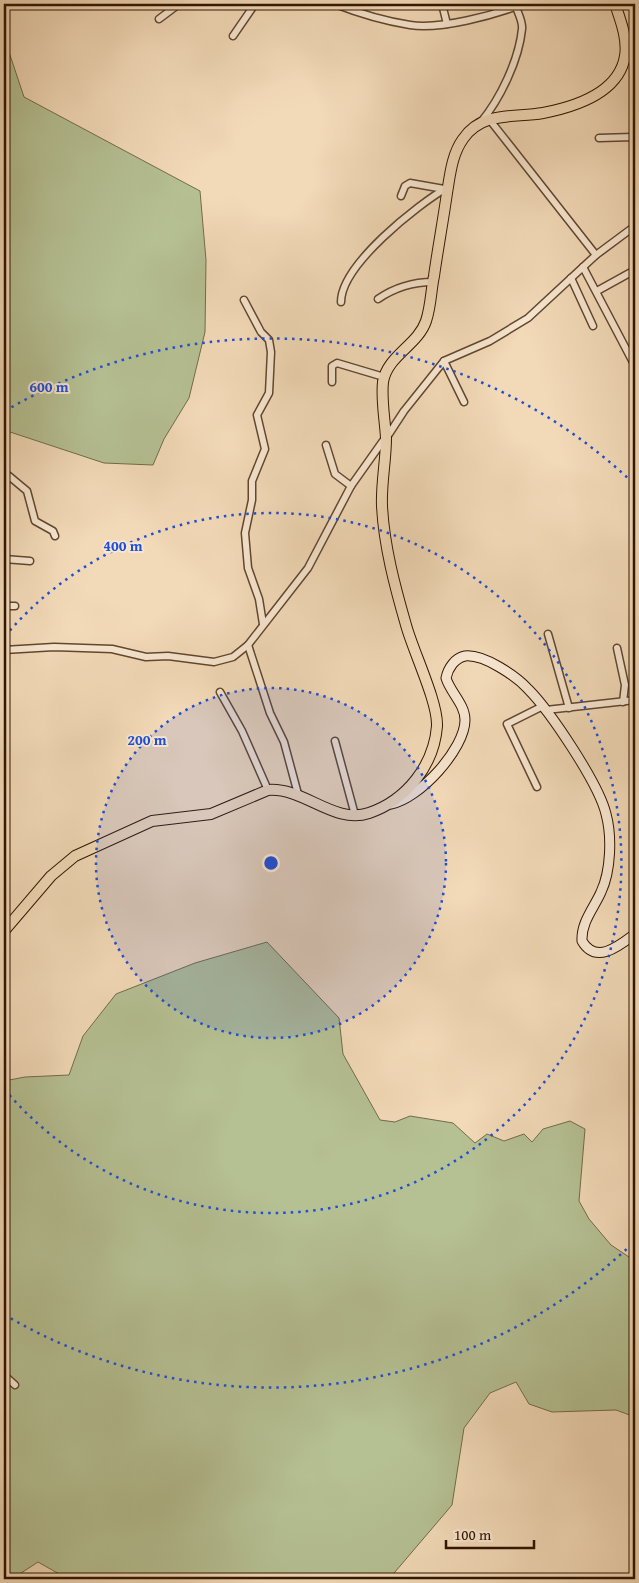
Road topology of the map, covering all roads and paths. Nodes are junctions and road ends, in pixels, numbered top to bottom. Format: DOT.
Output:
graph roads {
  1 [pos="179,4"];
  2 [pos="255,4"];
  3 [pos="335,4"];
  4 [pos="442,4"];
  5 [pos="494,4"];
  6 [pos="523,4"];
  7 [pos="615,4"];
  8 [pos="516,6"];
  9 [pos="498,12"];
  10 [pos="159,19"];
  11 [pos="447,24"];
  12 [pos="233,36"];
  13 [pos="635,47"];
  14 [pos="625,56"];
  15 [pos="485,121"];
  16 [pos="599,138"];
  17 [pos="635,139"];
  18 [pos="446,188"];
  19 [pos="401,196"];
  20 [pos="635,226"];
  21 [pos="596,255"];
  22 [pos="584,267"];
  23 [pos="635,270"];
  24 [pos="571,278"];
  25 [pos="433,282"];
  26 [pos="597,291"];
  27 [pos="378,299"];
  28 [pos="244,300"];
  29 [pos="341,302"];
  30 [pos="593,326"];
  31 [pos="444,361"];
  32 [pos="635,366"];
  33 [pos="384,377"];
  34 [pos="332,382"];
  35 [pos="464,402"];
  36 [pos="386,439"];
  37 [pos="326,445"];
  38 [pos="4,480"];
  39 [pos="351,486"];
  40 [pos="55,536"];
  41 [pos="4,559"];
  42 [pos="30,561"];
  43 [pos="4,606"];
  44 [pos="15,606"];
  45 [pos="263,624"];
  46 [pos="548,634"];
  47 [pos="248,645"];
  48 [pos="617,648"];
  49 [pos="4,650"];
  50 [pos="220,692"];
  51 [pos="635,700"];
  52 [pos="623,702"];
  53 [pos="544,708"];
  54 [pos="569,708"];
  55 [pos="335,741"];
  56 [pos="537,787"];
  57 [pos="268,790"];
  58 [pos="298,794"];
  59 [pos="388,805"];
  60 [pos="355,815"];
  61 [pos="4,931"];
  62 [pos="635,934"];
  63 [pos="4,1375"];
  64 [pos="15,1385"];
  1 -- 10 [label="street"];
  2 -- 12 [label="street"];
  3 -- 11 [label="street"];
  4 -- 11 [label="street"];
  5 -- 9 [label="street"];
  6 -- 8 [label="street"];
  7 -- 14 [label="main road"];
  8 -- 9 [label="street"];
  8 -- 15 [label="street"];
  9 -- 11 [label="street"];
  13 -- 14 [label="street"];
  14 -- 15 [label="main road"];
  15 -- 18 [label="main road"];
  15 -- 21 [label="street"];
  16 -- 17 [label="street"];
  18 -- 19 [label="street"];
  18 -- 25 [label="main road"];
  18 -- 29 [label="street"];
  20 -- 21 [label="street"];
  21 -- 22 [label="street"];
  22 -- 24 [label="street"];
  22 -- 26 [label="street"];
  23 -- 26 [label="street"];
  24 -- 30 [label="street"];
  24 -- 31 [label="street"];
  25 -- 27 [label="street"];
  25 -- 33 [label="main road"];
  26 -- 32 [label="street"];
  28 -- 45 [label="street"];
  31 -- 35 [label="street"];
  31 -- 36 [label="street"];
  33 -- 34 [label="street"];
  33 -- 36 [label="main road"];
  36 -- 39 [label="street"];
  36 -- 59 [label="main road"];
  37 -- 39 [label="street"];
  38 -- 40 [label="street"];
  39 -- 45 [label="street"];
  41 -- 42 [label="street"];
  43 -- 44 [label="street"];
  45 -- 47 [label="street"];
  46 -- 54 [label="street"];
  47 -- 49 [label="street"];
  47 -- 58 [label="street"];
  48 -- 52 [label="street"];
  50 -- 57 [label="street"];
  51 -- 52 [label="street"];
  52 -- 54 [label="street"];
  53 -- 54 [label="street"];
  53 -- 56 [label="street"];
  53 -- 59 [label="main road"];
  53 -- 62 [label="main road"];
  55 -- 60 [label="street"];
  57 -- 58 [label="main road"];
  57 -- 61 [label="main road"];
  58 -- 60 [label="main road"];
  59 -- 60 [label="main road"];
  63 -- 64 [label="street"];
}
